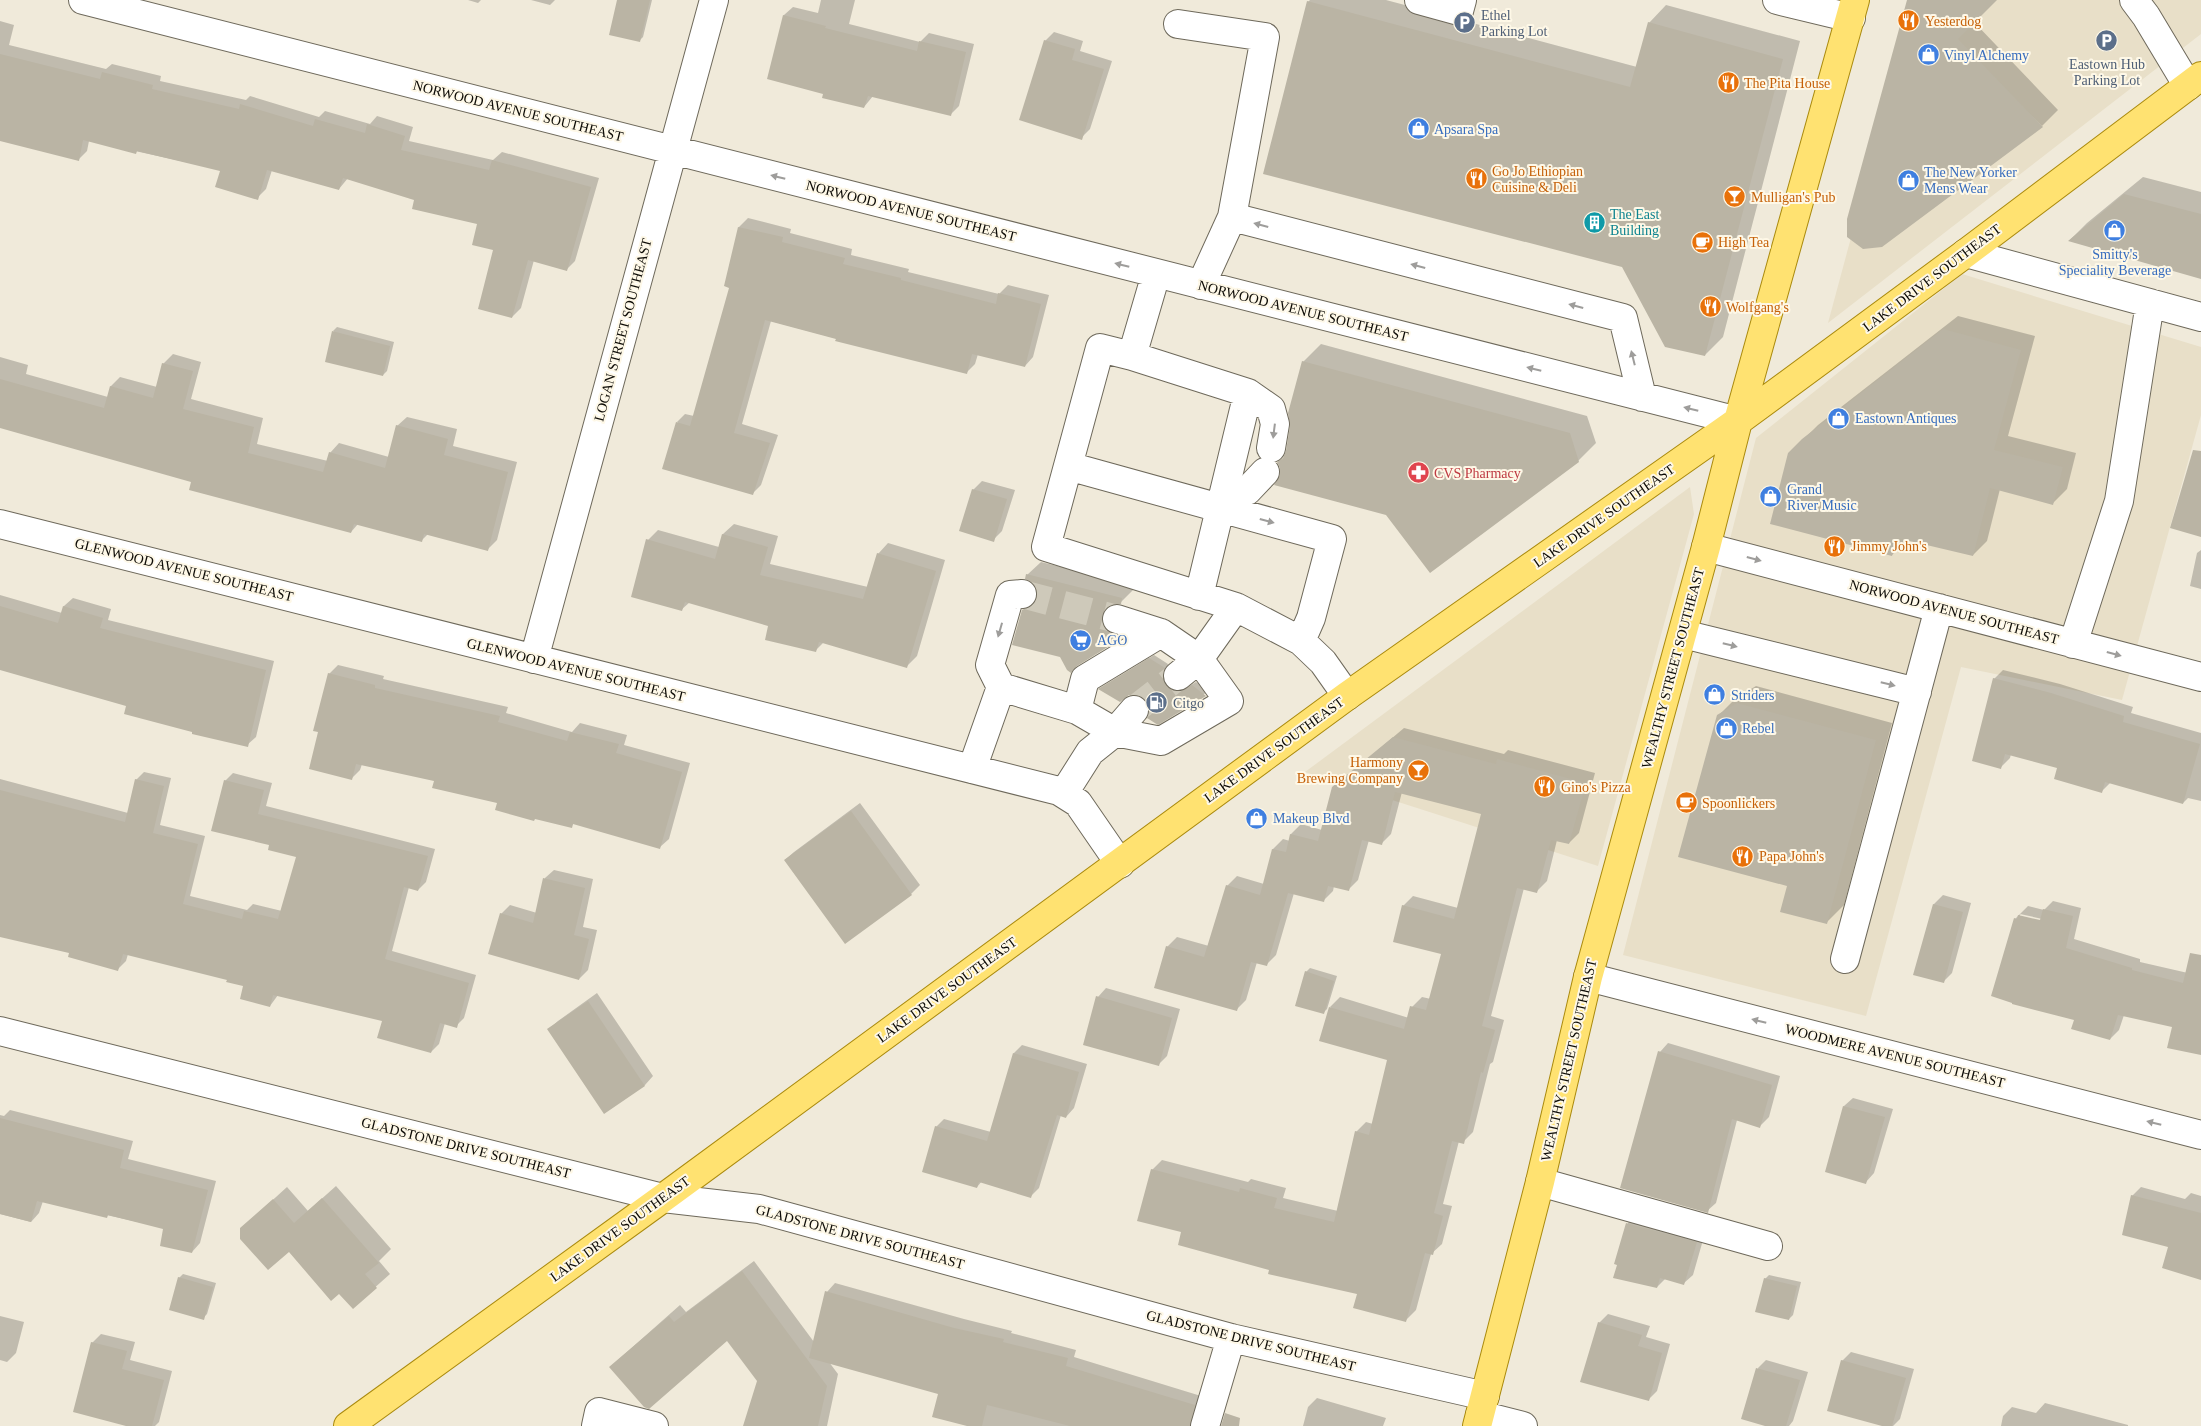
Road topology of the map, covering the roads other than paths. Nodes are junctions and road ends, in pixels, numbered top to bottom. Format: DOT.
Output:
graph roads {
  1 [pos="83,0"];
  2 [pos="714,0"];
  3 [pos="1419,0"];
  4 [pos="1462,0"];
  5 [pos="1777,0"];
  6 [pos="2134,0"];
  7 [pos="1853,9"];
  8 [pos="1178,24"];
  9 [pos="2194,81"];
  10 [pos="672,151"];
  11 [pos="1232,217"];
  12 [pos="1966,253"];
  13 [pos="1156,274"];
  14 [pos="1201,285"];
  15 [pos="2159,306"];
  16 [pos="2201,317"];
  17 [pos="1132,356"];
  18 [pos="1248,393"];
  19 [pos="1642,397"];
  20 [pos="1738,421"];
  21 [pos="1068,466"];
  22 [pos="1222,503"];
  23 [pos="0,524"];
  24 [pos="1706,547"];
  25 [pos="1022,594"];
  26 [pos="1200,596"];
  27 [pos="1236,607"];
  28 [pos="1939,608"];
  29 [pos="1117,619"];
  30 [pos="1161,633"];
  31 [pos="1683,634"];
  32 [pos="1301,641"];
  33 [pos="2073,644"];
  34 [pos="534,659"];
  35 [pos="1199,659"];
  36 [pos="1178,676"];
  37 [pos="2201,678"];
  38 [pos="1001,687"];
  39 [pos="1917,692"];
  40 [pos="1347,696"];
  41 [pos="1078,710"];
  42 [pos="1134,710"];
  43 [pos="1115,732"];
  44 [pos="972,769"];
  45 [pos="1064,793"];
  46 [pos="1120,864"];
  47 [pos="1845,959"];
  48 [pos="1588,977"];
  49 [pos="0,1031"];
  50 [pos="2201,1135"];
  51 [pos="1540,1182"];
  52 [pos="663,1198"];
  53 [pos="1768,1246"];
  54 [pos="1231,1338"];
  55 [pos="1481,1412"];
  56 [pos="348,1426"];
  57 [pos="596,1426"];
  58 [pos="654,1426"];
  59 [pos="1205,1426"];
  60 [pos="1523,1426"];
  1 -- 10 [label="street, NORWOOD AVENUE SOUTHEAST"];
  2 -- 10 [label="street, LOGAN STREET SOUTHEAST"];
  3 -- 4 [label="street"];
  5 -- 7 [label="street"];
  6 -- 9 [label="street"];
  7 -- 20 [label="main road, WEALTHY STREET SOUTHEAST"];
  8 -- 11 [label="street"];
  9 -- 12 [label="main road, LAKE DRIVE SOUTHEAST"];
  13 -- 10 [label="street, NORWOOD AVENUE SOUTHEAST, one-way"];
  10 -- 34 [label="street, LOGAN STREET SOUTHEAST"];
  11 -- 14 [label="street"];
  19 -- 11 [label="street, one-way"];
  12 -- 15 [label="street"];
  12 -- 20 [label="main road, LAKE DRIVE SOUTHEAST"];
  13 -- 14 [label="street, NORWOOD AVENUE SOUTHEAST"];
  13 -- 17 [label="street"];
  19 -- 14 [label="street, NORWOOD AVENUE SOUTHEAST, one-way"];
  15 -- 16 [label="street"];
  15 -- 33 [label="street"];
  17 -- 18 [label="street"];
  17 -- 21 [label="street"];
  18 -- 22 [label="street"];
  18 -- 22 [label="street, one-way"];
  20 -- 19 [label="street, NORWOOD AVENUE SOUTHEAST, one-way"];
  20 -- 24 [label="main road, WEALTHY STREET SOUTHEAST"];
  20 -- 40 [label="main road, LAKE DRIVE SOUTHEAST"];
  21 -- 22 [label="street"];
  21 -- 26 [label="street"];
  22 -- 26 [label="street"];
  22 -- 32 [label="street, one-way"];
  23 -- 34 [label="street, GLENWOOD AVENUE SOUTHEAST"];
  24 -- 28 [label="street, NORWOOD AVENUE SOUTHEAST, one-way"];
  24 -- 31 [label="main road, WEALTHY STREET SOUTHEAST"];
  25 -- 38 [label="street, one-way"];
  26 -- 27 [label="street"];
  27 -- 32 [label="street"];
  27 -- 35 [label="street"];
  28 -- 33 [label="street, NORWOOD AVENUE SOUTHEAST"];
  28 -- 39 [label="street"];
  29 -- 30 [label="street"];
  30 -- 35 [label="street"];
  30 -- 41 [label="street"];
  31 -- 39 [label="street, one-way"];
  31 -- 48 [label="main road, WEALTHY STREET SOUTHEAST"];
  32 -- 40 [label="street"];
  33 -- 37 [label="street, NORWOOD AVENUE SOUTHEAST, one-way"];
  34 -- 44 [label="street, GLENWOOD AVENUE SOUTHEAST"];
  35 -- 36 [label="street"];
  35 -- 43 [label="street"];
  38 -- 41 [label="street"];
  38 -- 44 [label="street"];
  39 -- 47 [label="street"];
  40 -- 46 [label="main road, LAKE DRIVE SOUTHEAST"];
  41 -- 43 [label="street"];
  42 -- 43 [label="street"];
  43 -- 45 [label="street"];
  44 -- 45 [label="street, GLENWOOD AVENUE SOUTHEAST"];
  45 -- 46 [label="street, GLENWOOD AVENUE SOUTHEAST"];
  46 -- 52 [label="main road, LAKE DRIVE SOUTHEAST"];
  50 -- 48 [label="street, WOODMERE AVENUE SOUTHEAST, one-way"];
  48 -- 51 [label="main road, WEALTHY STREET SOUTHEAST"];
  49 -- 52 [label="street, GLADSTONE DRIVE SOUTHEAST"];
  51 -- 53 [label="street"];
  51 -- 55 [label="main road, WEALTHY STREET SOUTHEAST"];
  52 -- 54 [label="street, GLADSTONE DRIVE SOUTHEAST"];
  52 -- 56 [label="main road, LAKE DRIVE SOUTHEAST"];
  54 -- 55 [label="street, GLADSTONE DRIVE SOUTHEAST"];
  54 -- 59 [label="street"];
  55 -- 60 [label="street, GLADSTONE DRIVE SOUTHEAST"];
  57 -- 58 [label="street"];
}
